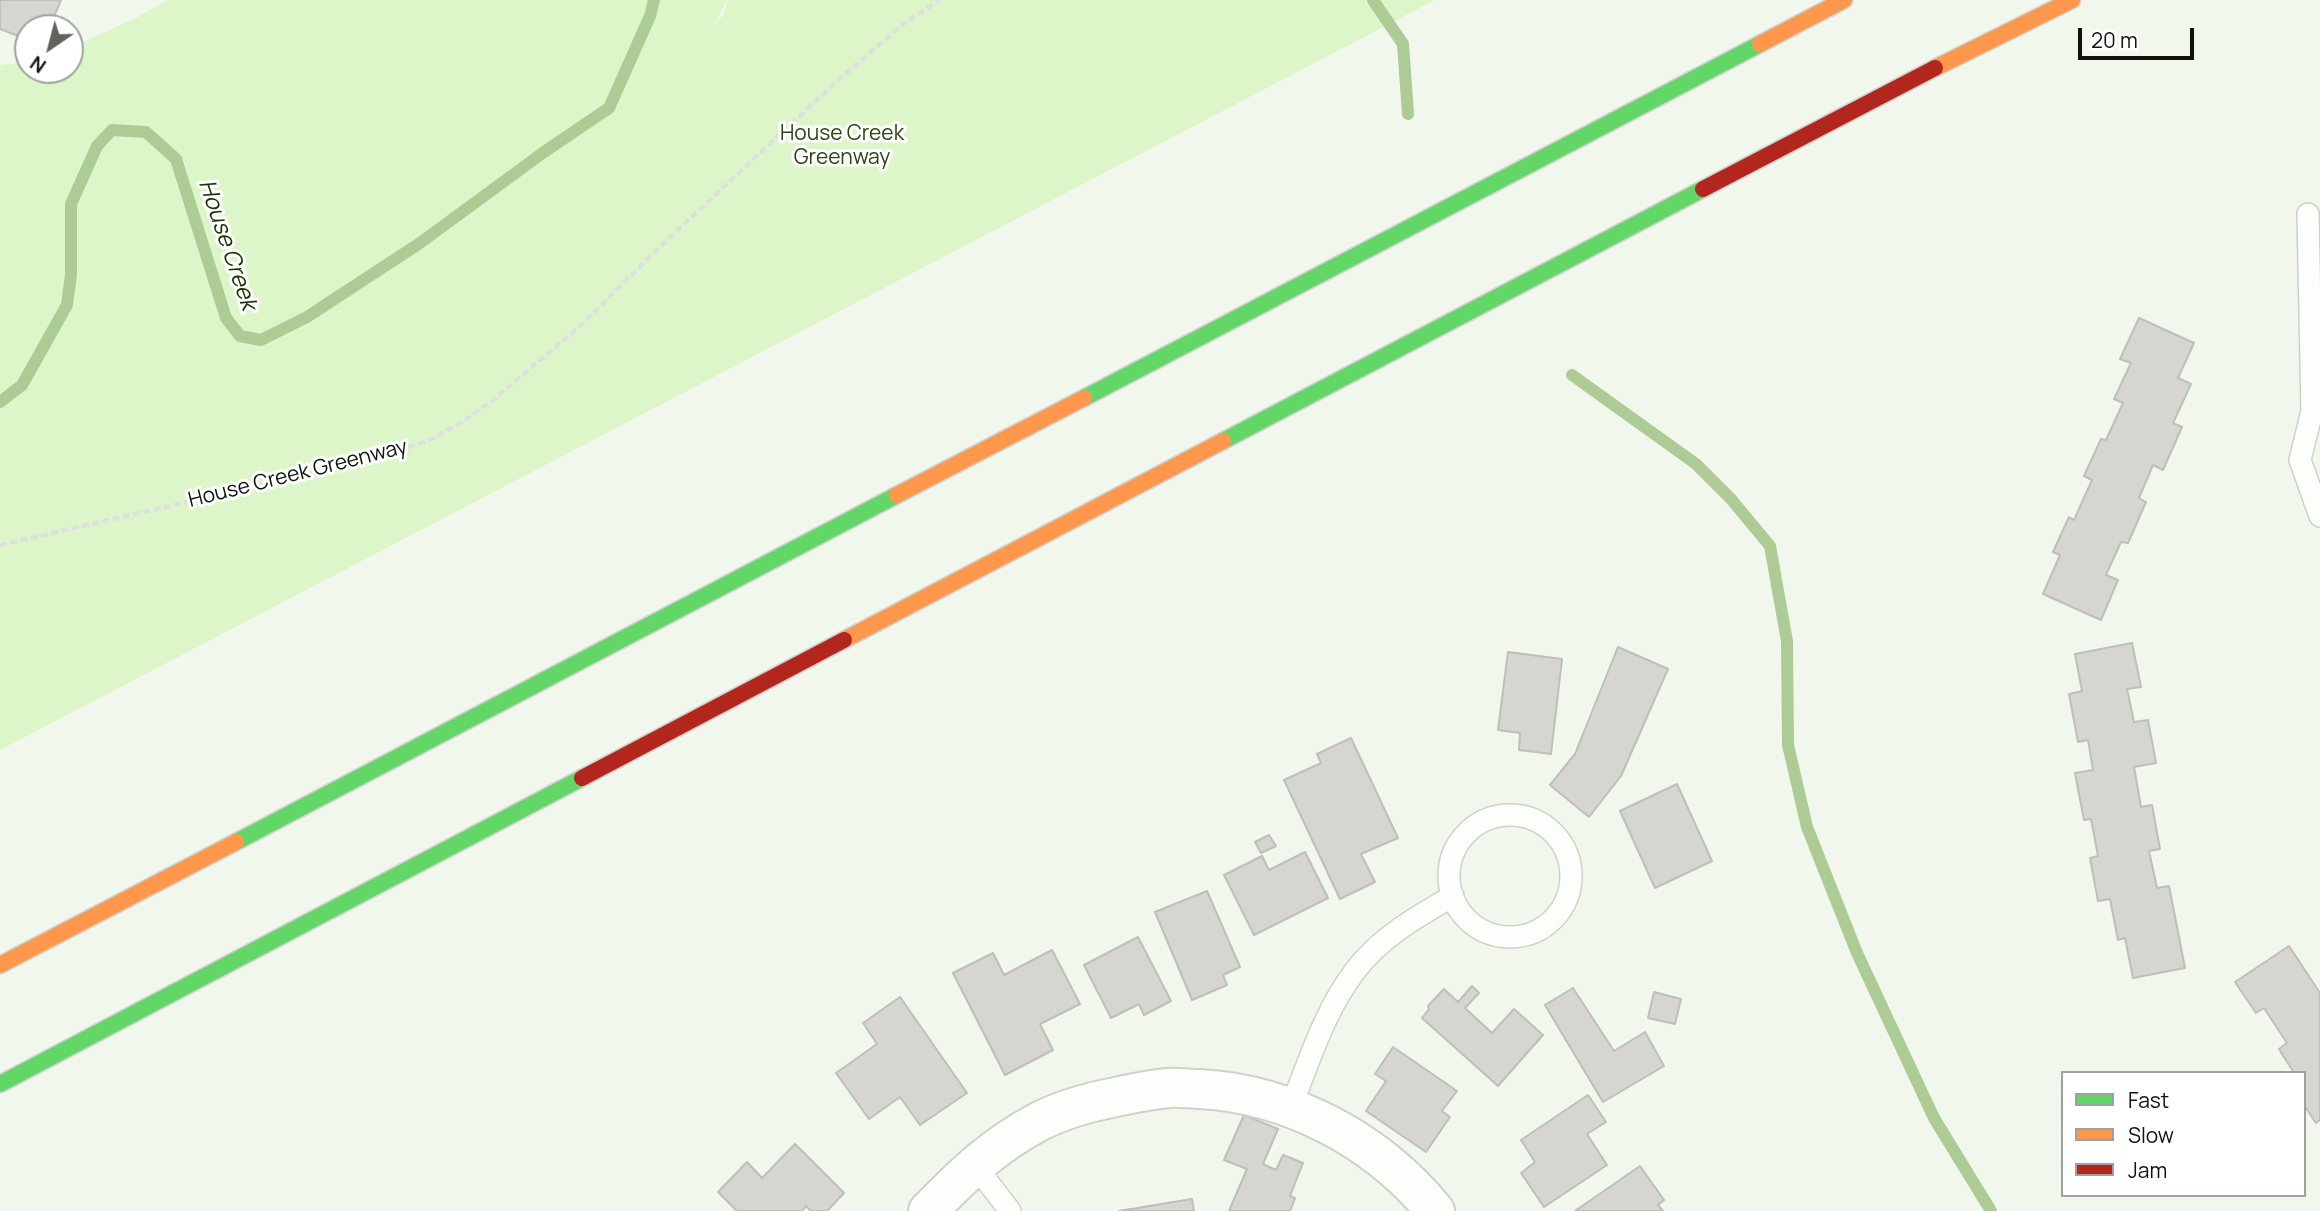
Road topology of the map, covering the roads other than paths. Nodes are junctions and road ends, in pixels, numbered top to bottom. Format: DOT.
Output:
graph roads {
  1 [pos="1844,0"];
  2 [pos="2072,0"];
  3 [pos="2308,214"];
  4 [pos="2320,516"];
  5 [pos="1453,896"];
  6 [pos="0,965"];
  7 [pos="0,1084"];
  8 [pos="1291,1107"];
  9 [pos="974,1164"];
  10 [pos="928,1211"];
  11 [pos="1010,1211"];
  12 [pos="1436,1211"];
  1 -- 6 [label="highway"];
  2 -- 7 [label="highway"];
  3 -- 4 [label="lane"];
  5 -- 5 [label="lane"];
  5 -- 8 [label="lane"];
  8 -- 9 [label="street"];
  8 -- 12 [label="street"];
  9 -- 10 [label="street"];
  9 -- 11 [label="lane"];
}
